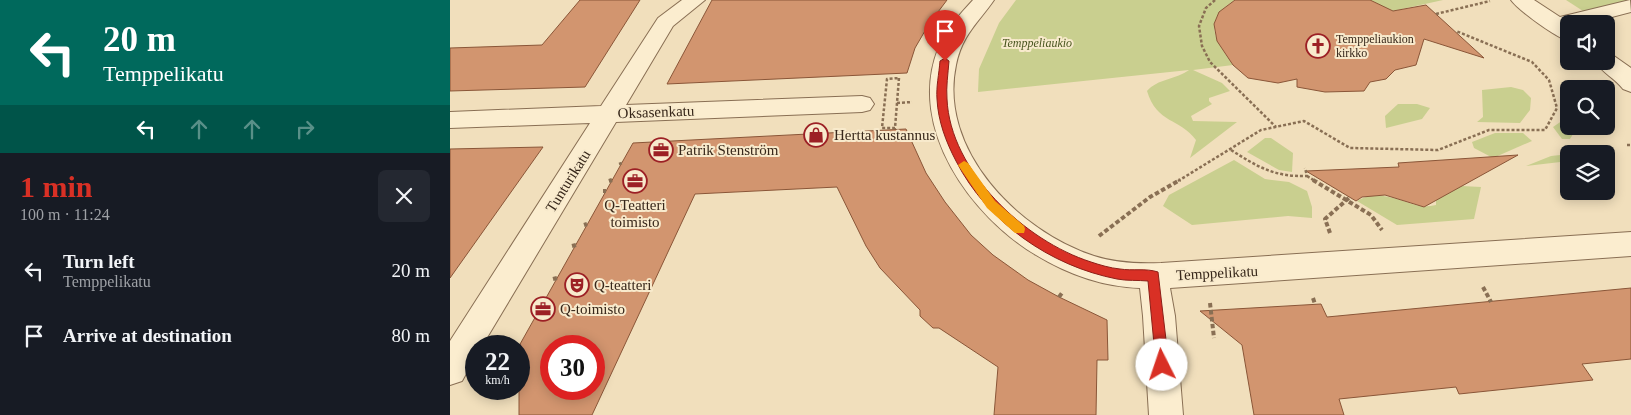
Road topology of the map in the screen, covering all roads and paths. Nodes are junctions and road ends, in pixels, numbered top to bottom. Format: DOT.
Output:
graph roads {
  1 [pos="695,0"];
  2 [pos="984,0"];
  3 [pos="1215,0"];
  4 [pos="1521,0"];
  5 [pos="1490,1"];
  6 [pos="1631,6"];
  7 [pos="1436,14"];
  8 [pos="1604,15"];
  9 [pos="1560,28"];
  10 [pos="1456,31"];
  11 [pos="1615,68"];
  12 [pos="886,83"];
  13 [pos="1631,84"];
  14 [pos="862,104"];
  15 [pos="610,113"];
  16 [pos="450,120"];
  17 [pos="882,124"];
  18 [pos="1276,127"];
  19 [pos="1231,150"];
  20 [pos="1305,168"];
  21 [pos="1307,176"];
  22 [pos="1348,199"];
  23 [pos="1384,232"];
  24 [pos="1331,236"];
  25 [pos="1098,237"];
  26 [pos="1631,244"];
  27 [pos="1154,276"];
  28 [pos="558,278"];
  29 [pos="553,279"];
  30 [pos="1483,286"];
  31 [pos="1062,293"];
  32 [pos="1059,297"];
  33 [pos="1313,298"];
  34 [pos="1491,302"];
  35 [pos="1315,304"];
  36 [pos="1210,306"];
  37 [pos="1214,338"];
  38 [pos="450,370"];
  39 [pos="1166,415"];
  1 -- 15 [label="street, Tunturikatu"];
  2 -- 27 [label="street, Temppelikatu"];
  3 -- 18 [label="path"];
  4 -- 9 [label="street"];
  5 -- 7 [label="path"];
  6 -- 8 [label="street"];
  10 -- 18 [label="path"];
  11 -- 13 [label="street"];
  12 -- 17 [label="path"];
  14 -- 15 [label="street, Oksasenkatu"];
  15 -- 16 [label="street, Oksasenkatu"];
  15 -- 38 [label="street, Tunturikatu"];
  18 -- 19 [label="path"];
  19 -- 21 [label="path"];
  19 -- 25 [label="path"];
  20 -- 21 [label="path"];
  21 -- 22 [label="path"];
  22 -- 23 [label="path"];
  22 -- 24 [label="path"];
  26 -- 27 [label="street, Temppelikatu"];
  27 -- 39 [label="street"];
  28 -- 29 [label="path"];
  30 -- 34 [label="path"];
  31 -- 32 [label="path"];
  33 -- 35 [label="path"];
  36 -- 37 [label="path"];
}
